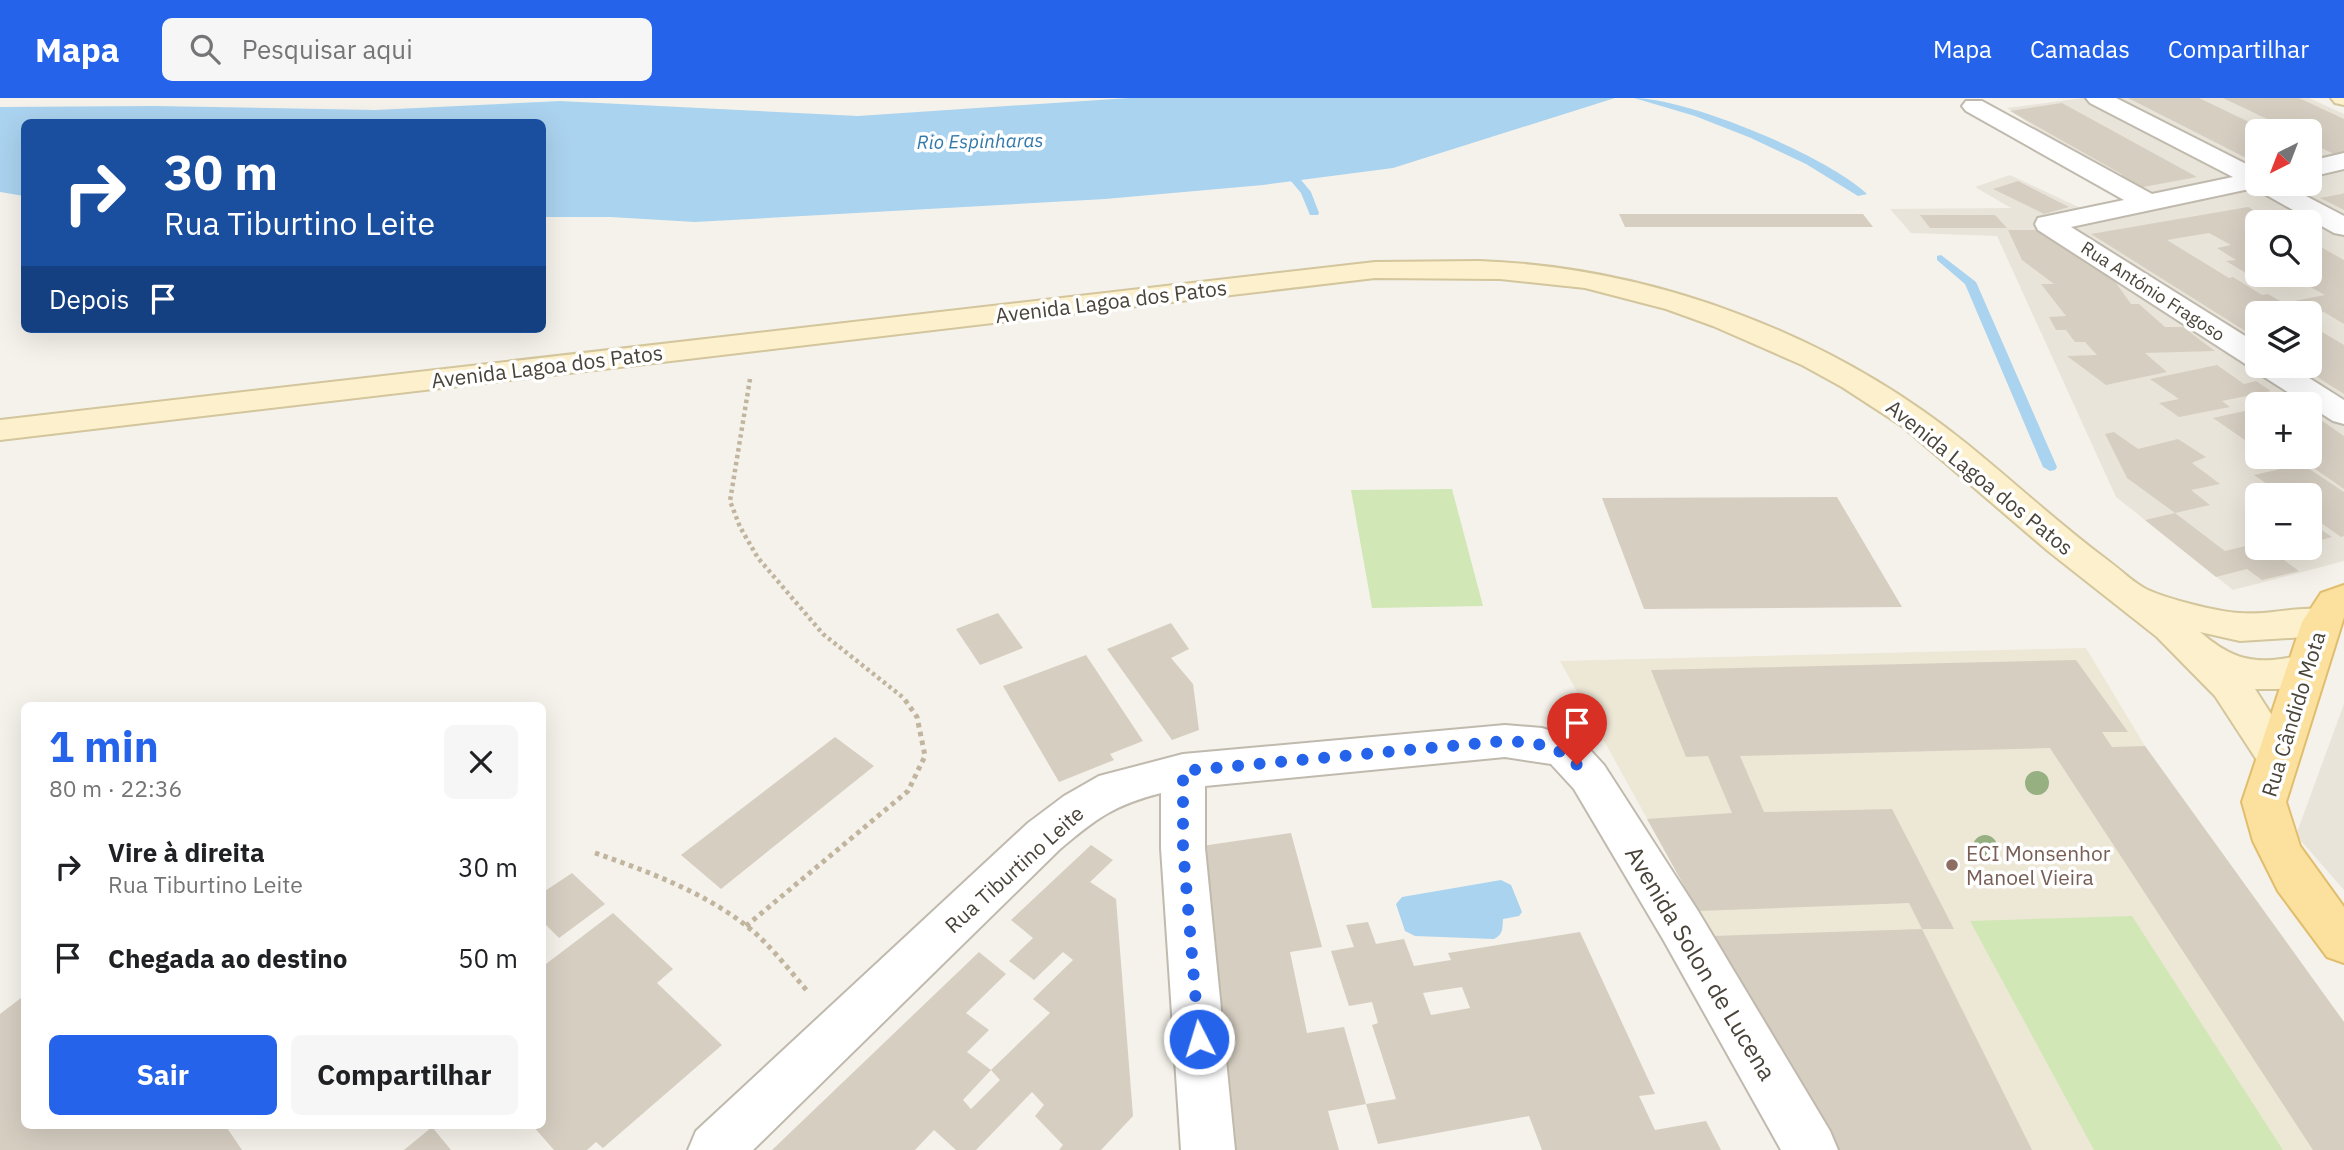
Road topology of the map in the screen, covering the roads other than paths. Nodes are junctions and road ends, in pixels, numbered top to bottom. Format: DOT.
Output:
graph roads {
  1 [pos="2098,98"];
  2 [pos="1973,106"];
  3 [pos="2344,161"];
  4 [pos="2322,166"];
  5 [pos="2245,174"];
  6 [pos="2245,183"];
  7 [pos="2286,196"];
  8 [pos="2148,203"];
  9 [pos="2344,227"];
  10 [pos="2245,350"];
  11 [pos="2288,378"];
  12 [pos="2344,414"];
  13 [pos="0,430"];
  14 [pos="2132,597"];
  15 [pos="2333,610"];
  16 [pos="2205,659"];
  17 [pos="2305,668"];
  18 [pos="2277,756"];
  19 [pos="1183,771"];
  20 [pos="1589,777"];
  21 [pos="2344,942"];
  22 [pos="715,1150"];
  23 [pos="1208,1150"];
  24 [pos="1811,1150"];
  1 -- 5 [label="street"];
  2 -- 8 [label="street"];
  3 -- 4 [label="street"];
  6 -- 8 [label="street"];
  7 -- 9 [label="street"];
  8 -- 10 [label="street, Rua António Fragoso"];
  11 -- 12 [label="street"];
  13 -- 14 [label="street, Avenida Lagoa dos Patos"];
  14 -- 15 [label="street, Avenida Lagoa dos Patos"];
  14 -- 16 [label="street, Avenida Lagoa dos Patos"];
  15 -- 17 [label="main road, Rua Cândido Mota"];
  16 -- 17 [label="street"];
  16 -- 18 [label="street, Avenida Lagoa dos Patos"];
  17 -- 18 [label="main road, Rua Cândido Mota"];
  18 -- 21 [label="main road, Rua Cândido Mota"];
  19 -- 20 [label="street, Rua Tiburtino Leite"];
  19 -- 22 [label="street, Rua Tiburtino Leite"];
  19 -- 23 [label="street"];
  20 -- 24 [label="street, Avenida Solon de Lucena"];
}
